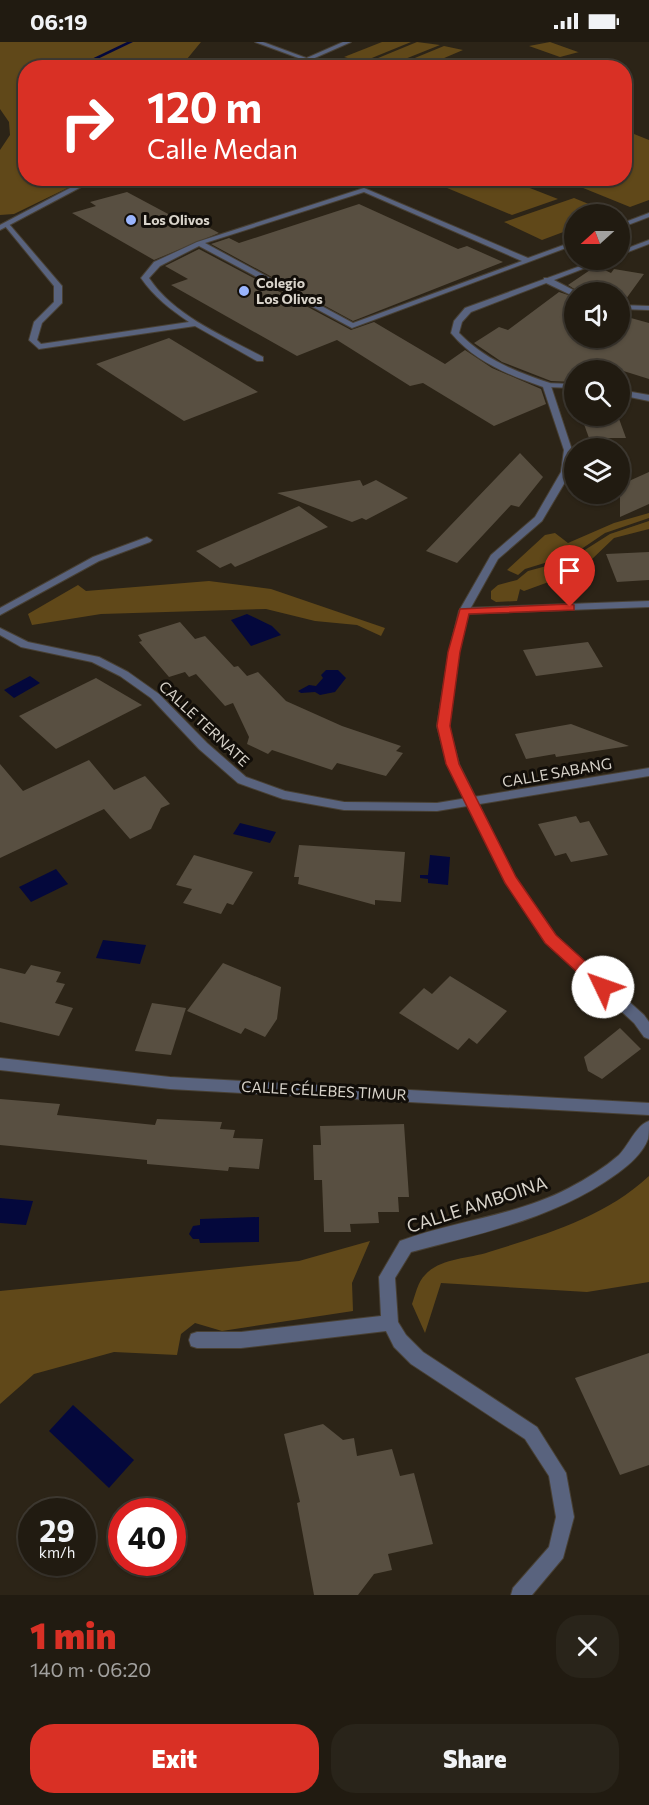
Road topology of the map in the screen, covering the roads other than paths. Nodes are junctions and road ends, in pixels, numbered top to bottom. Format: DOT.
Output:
graph roads {
  1 [pos="258,42"];
  2 [pos="348,42"];
  3 [pos="270,44"];
  4 [pos="306,59"];
  5 [pos="80,186"];
  6 [pos="649,215"];
  7 [pos="630,222"];
  8 [pos="4,227"];
  9 [pos="649,242"];
  10 [pos="199,243"];
  11 [pos="564,247"];
  12 [pos="630,249"];
  13 [pos="528,261"];
  14 [pos="574,270"];
  15 [pos="547,280"];
  16 [pos="564,288"];
  17 [pos="630,307"];
  18 [pos="649,308"];
  19 [pos="197,323"];
  20 [pos="260,359"];
  21 [pos="547,385"];
  22 [pos="564,386"];
  23 [pos="630,395"];
  24 [pos="649,398"];
  25 [pos="147,540"];
  26 [pos="649,604"];
  27 [pos="464,611"];
  28 [pos="0,612"];
  29 [pos="0,631"];
  30 [pos="649,772"];
  31 [pos="470,803"];
  32 [pos="649,1033"];
  33 [pos="0,1064"];
  34 [pos="649,1109"];
  35 [pos="649,1127"];
  36 [pos="390,1323"];
  37 [pos="197,1340"];
  38 [pos="520,1595"];
  1 -- 3 [label="street"];
  2 -- 4 [label="street"];
  3 -- 4 [label="street"];
  5 -- 8 [label="street"];
  6 -- 7 [label="street"];
  8 -- 19 [label="street"];
  9 -- 12 [label="street"];
  10 -- 13 [label="street"];
  10 -- 13 [label="street"];
  10 -- 19 [label="street"];
  11 -- 13 [label="street"];
  14 -- 15 [label="street"];
  15 -- 16 [label="street"];
  15 -- 21 [label="street"];
  17 -- 18 [label="street"];
  19 -- 20 [label="street"];
  21 -- 22 [label="street"];
  21 -- 27 [label="street"];
  23 -- 24 [label="street"];
  25 -- 28 [label="street"];
  26 -- 27 [label="street"];
  27 -- 31 [label="street"];
  29 -- 31 [label="street, CALLE TERNATE"];
  30 -- 31 [label="street, CALLE SABANG"];
  31 -- 32 [label="street"];
  33 -- 34 [label="street, CALLE CÉLEBES TIMUR"];
  35 -- 36 [label="street, CALLE AMBOINA"];
  36 -- 37 [label="street"];
  36 -- 38 [label="street"];
}
